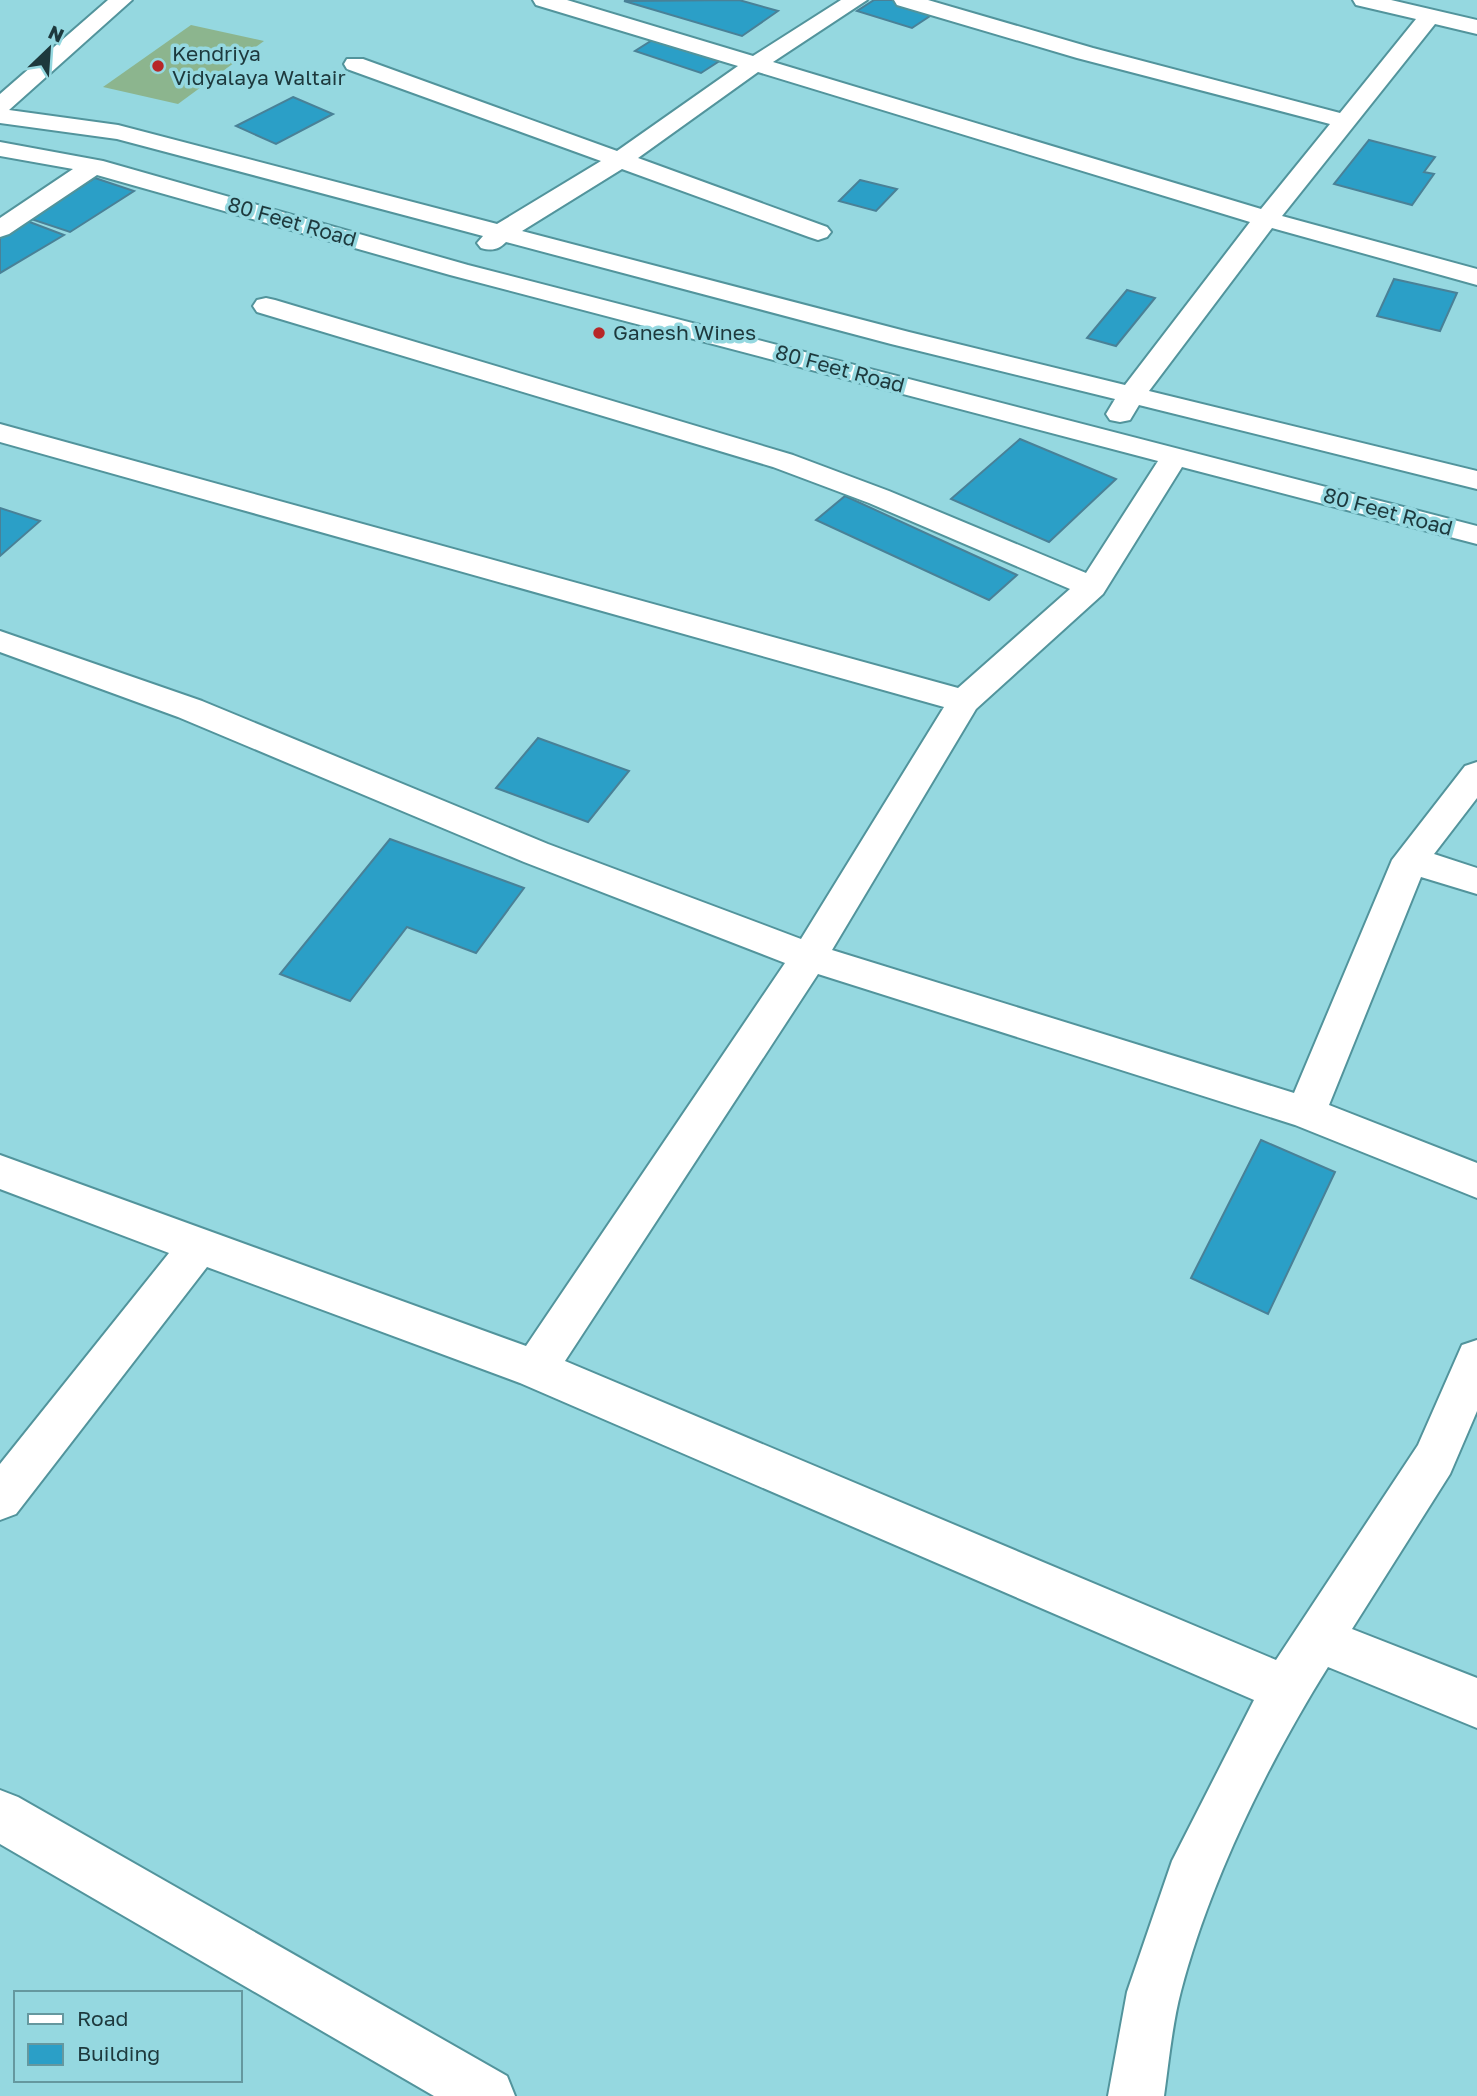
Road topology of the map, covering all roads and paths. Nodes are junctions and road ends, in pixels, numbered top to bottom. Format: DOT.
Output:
graph roads {
  1 [pos="121,0"];
  2 [pos="544,0"];
  3 [pos="856,0"];
  4 [pos="905,0"];
  5 [pos="1364,0"];
  6 [pos="1431,15"];
  7 [pos="1477,27"];
  8 [pos="355,64"];
  9 [pos="754,65"];
  10 [pos="0,106"];
  11 [pos="0,116"];
  12 [pos="1345,121"];
  13 [pos="0,149"];
  14 [pos="620,160"];
  15 [pos="94,166"];
  16 [pos="1266,219"];
  17 [pos="0,229"];
  18 [pos="502,232"];
  19 [pos="818,232"];
  20 [pos="459,270"];
  21 [pos="1477,276"];
  22 [pos="266,306"];
  23 [pos="1131,395"];
  24 [pos="0,433"];
  25 [pos="1106,439"];
  26 [pos="1175,456"];
  27 [pos="1477,480"];
  28 [pos="1477,535"];
  29 [pos="1092,587"];
  30 [pos="0,641"];
  31 [pos="964,702"];
  32 [pos="1477,774"];
  33 [pos="1410,860"];
  34 [pos="1477,881"];
  35 [pos="809,957"];
  36 [pos="1306,1113"];
  37 [pos="0,1172"];
  38 [pos="1477,1181"];
  39 [pos="199,1246"];
  40 [pos="1477,1359"];
  41 [pos="536,1369"];
  42 [pos="0,1499"];
  43 [pos="1317,1639"];
  44 [pos="1286,1689"];
  45 [pos="1477,1703"];
  46 [pos="0,1815"];
  47 [pos="487,2096"];
  48 [pos="1136,2096"];
  1 -- 10 [label="street"];
  2 -- 9 [label="street"];
  3 -- 9 [label="street"];
  4 -- 12 [label="street"];
  5 -- 6 [label="street"];
  6 -- 7 [label="street"];
  6 -- 12 [label="street"];
  8 -- 14 [label="street"];
  9 -- 14 [label="street"];
  9 -- 16 [label="street"];
  11 -- 18 [label="street, 80 Feet Road"];
  12 -- 16 [label="street"];
  13 -- 15 [label="street, 80 Feet Road"];
  14 -- 18 [label="street"];
  14 -- 19 [label="street"];
  15 -- 17 [label="street"];
  15 -- 20 [label="street, 80 Feet Road"];
  16 -- 21 [label="street"];
  16 -- 23 [label="street"];
  18 -- 20 [label="street"];
  18 -- 23 [label="street, 80 Feet Road"];
  20 -- 25 [label="street, 80 Feet Road"];
  22 -- 29 [label="street"];
  23 -- 25 [label="street"];
  23 -- 27 [label="street, 80 Feet Road"];
  24 -- 31 [label="street"];
  25 -- 26 [label="street, 80 Feet Road"];
  26 -- 28 [label="street, 80 Feet Road"];
  26 -- 29 [label="street"];
  29 -- 31 [label="street"];
  30 -- 35 [label="street"];
  31 -- 35 [label="street"];
  32 -- 33 [label="street"];
  33 -- 34 [label="street"];
  33 -- 36 [label="street"];
  35 -- 36 [label="street"];
  35 -- 41 [label="street"];
  36 -- 38 [label="street"];
  37 -- 39 [label="street"];
  39 -- 41 [label="street"];
  39 -- 42 [label="street"];
  40 -- 43 [label="street"];
  41 -- 44 [label="street"];
  43 -- 44 [label="street"];
  43 -- 45 [label="street"];
  44 -- 48 [label="street"];
  46 -- 47 [label="street"];
}
